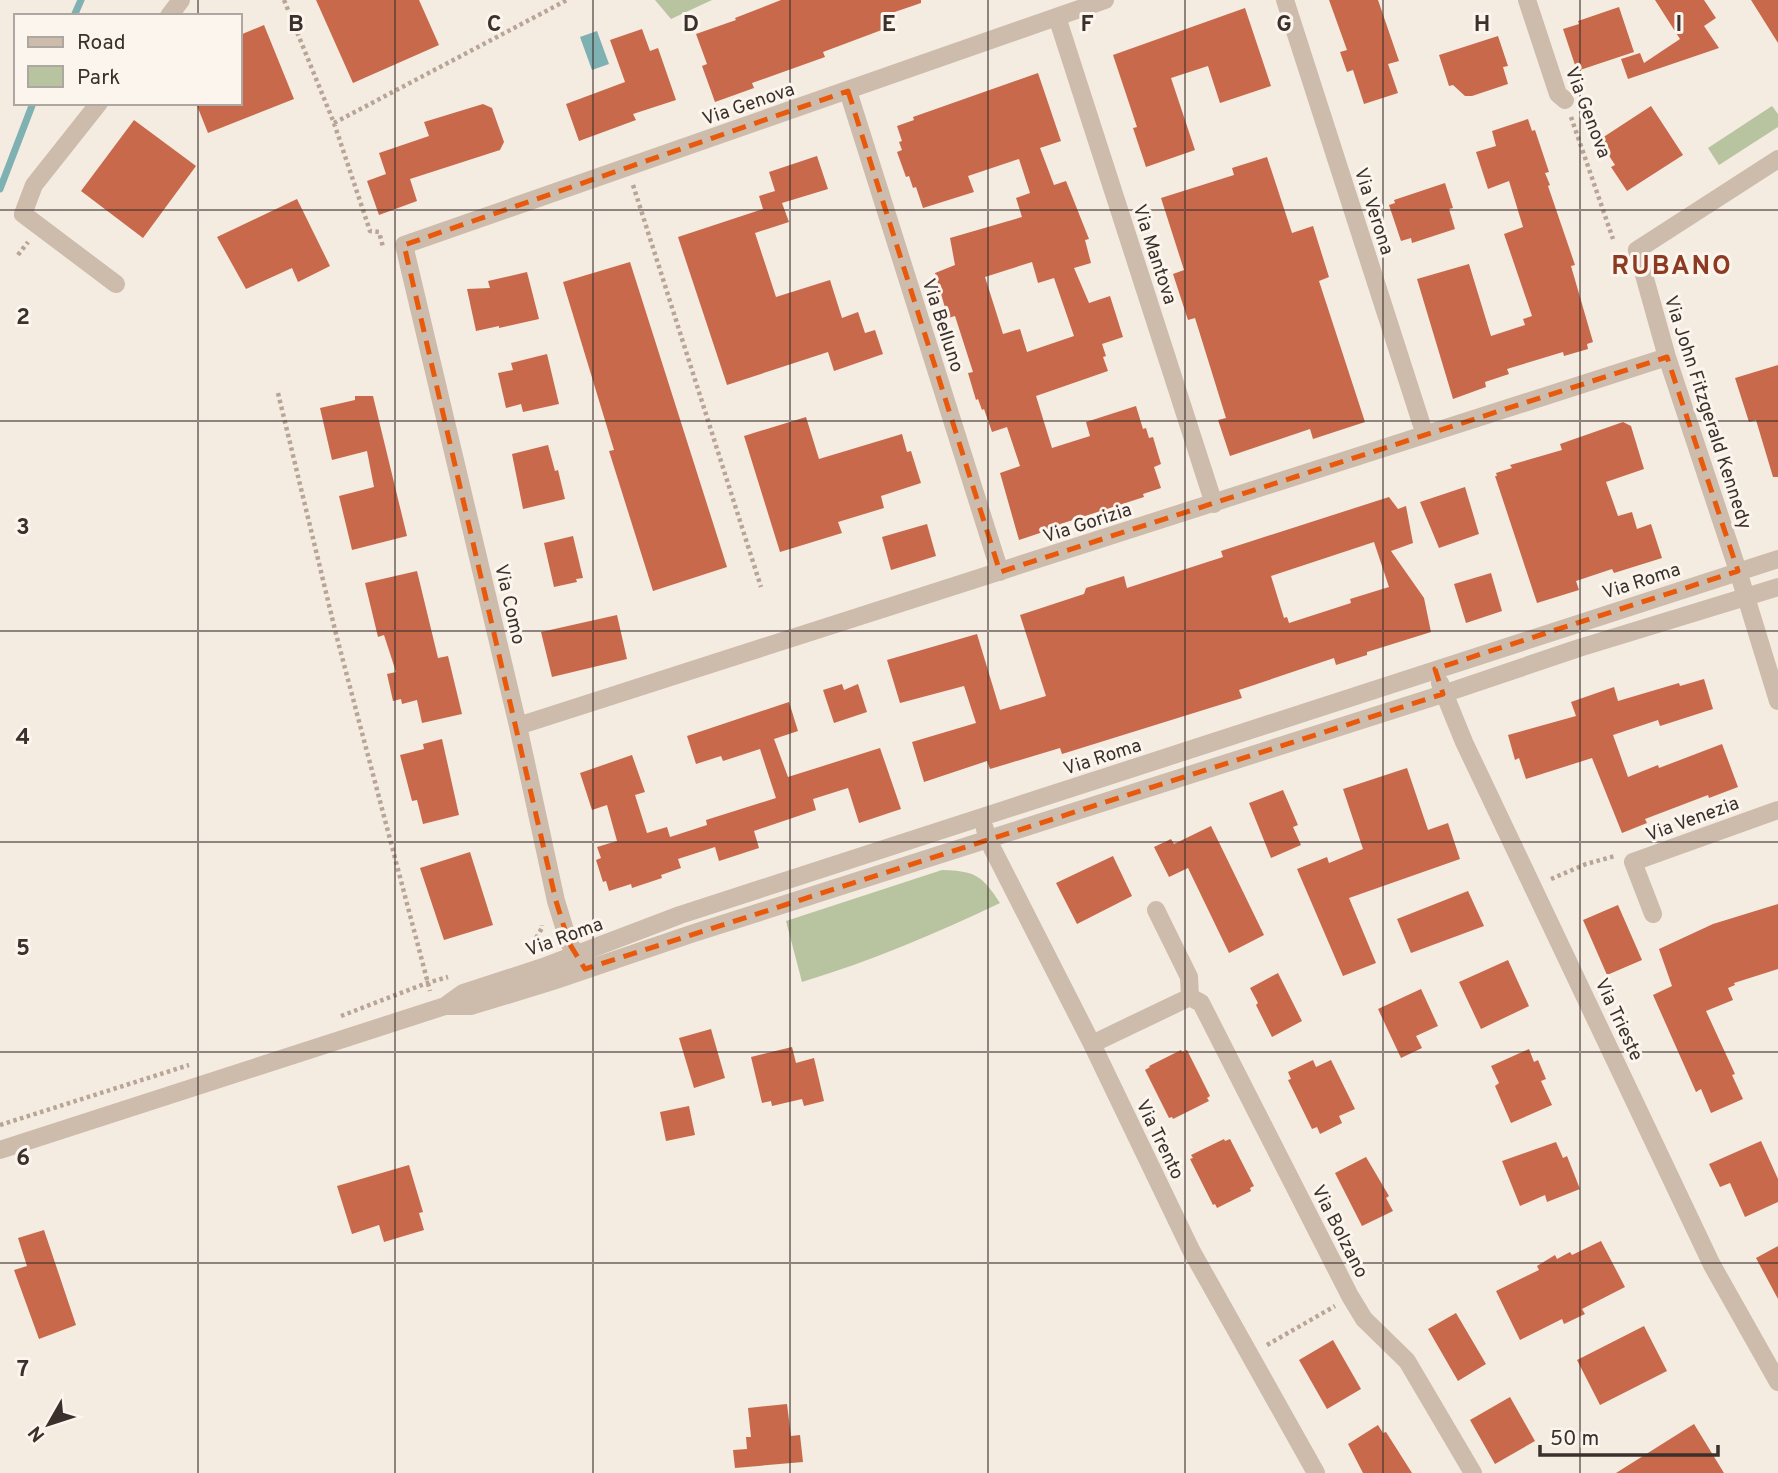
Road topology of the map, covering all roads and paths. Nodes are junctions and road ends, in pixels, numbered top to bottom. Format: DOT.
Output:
graph roads {
  1 [pos="284,0"];
  2 [pos="567,0"];
  3 [pos="1105,0"];
  4 [pos="1285,0"];
  5 [pos="1527,0"];
  6 [pos="1066,10"];
  7 [pos="848,91"];
  8 [pos="1565,100"];
  9 [pos="97,105"];
  10 [pos="334,123"];
  11 [pos="1778,159"];
  12 [pos="627,168"];
  13 [pos="379,232"];
  14 [pos="1613,239"];
  15 [pos="29,241"];
  16 [pos="404,245"];
  17 [pos="18,255"];
  18 [pos="116,284"];
  19 [pos="1667,357"];
  20 [pos="278,393"];
  21 [pos="1425,435"];
  22 [pos="1214,504"];
  23 [pos="1778,559"];
  24 [pos="1000,572"];
  25 [pos="1742,585"];
  26 [pos="761,587"];
  27 [pos="1778,587"];
  28 [pos="1435,669"];
  29 [pos="1443,694"];
  30 [pos="1778,701"];
  31 [pos="518,726"];
  32 [pos="1778,810"];
  33 [pos="982,817"];
  34 [pos="988,840"];
  35 [pos="1616,856"];
  36 [pos="1534,886"];
  37 [pos="1156,909"];
  38 [pos="1653,914"];
  39 [pos="541,917"];
  40 [pos="519,954"];
  41 [pos="580,962"];
  42 [pos="450,977"];
  43 [pos="427,983"];
  44 [pos="1190,997"];
  45 [pos="440,1007"];
  46 [pos="334,1018"];
  47 [pos="1092,1044"];
  48 [pos="193,1063"];
  49 [pos="0,1125"];
  50 [pos="0,1150"];
  51 [pos="1340,1302"];
  52 [pos="1260,1349"];
  53 [pos="1778,1382"];
  54 [pos="1316,1473"];
  55 [pos="1473,1473"];
  1 -- 10 [label="path"];
  2 -- 10 [label="path"];
  3 -- 6 [label="street, Via Genova"];
  4 -- 21 [label="street, Via Verona"];
  5 -- 8 [label="street, Via Genova"];
  6 -- 7 [label="street, Via Genova"];
  6 -- 22 [label="street, Via Mantova"];
  7 -- 12 [label="street, Via Genova"];
  7 -- 24 [label="street, Via Belluno"];
  8 -- 14 [label="path, Via Genova"];
  9 -- 18 [label="street"];
  10 -- 13 [label="path"];
  11 -- 19 [label="street, Via John Fitzgerald Kennedy"];
  12 -- 16 [label="street, Via Genova"];
  12 -- 26 [label="path"];
  15 -- 17 [label="path"];
  16 -- 31 [label="street, Via Como"];
  19 -- 21 [label="street, Via Gorizia"];
  19 -- 25 [label="street, Via John Fitzgerald Kennedy"];
  20 -- 43 [label="path"];
  21 -- 22 [label="street, Via Gorizia"];
  22 -- 24 [label="street, Via Gorizia"];
  23 -- 25 [label="street, Via Roma"];
  24 -- 31 [label="street, Via Gorizia"];
  25 -- 27 [label="street, Via Roma"];
  25 -- 28 [label="street, Via Roma"];
  25 -- 29 [label="street, Via Roma"];
  25 -- 30 [label="street"];
  28 -- 29 [label="street, Via Trieste"];
  28 -- 33 [label="street, Via Roma"];
  29 -- 34 [label="street, Via Roma"];
  29 -- 36 [label="street, Via Trieste"];
  31 -- 41 [label="street, Via Como"];
  32 -- 38 [label="street, Via Venezia"];
  33 -- 34 [label="street, Via Trento"];
  33 -- 41 [label="street, Via Roma"];
  34 -- 41 [label="street, Via Roma"];
  34 -- 47 [label="street, Via Trento"];
  35 -- 36 [label="path"];
  36 -- 53 [label="street, Via Trieste"];
  37 -- 44 [label="street, Via Bolzano"];
  39 -- 40 [label="path"];
  41 -- 45 [label="street, Via Roma"];
  42 -- 43 [label="path"];
  43 -- 45 [label="path"];
  43 -- 46 [label="path"];
  44 -- 47 [label="street"];
  44 -- 55 [label="street, Via Bolzano"];
  45 -- 50 [label="street, Via Roma"];
  47 -- 54 [label="street, Via Trento"];
  48 -- 49 [label="path"];
  51 -- 52 [label="path"];
}
